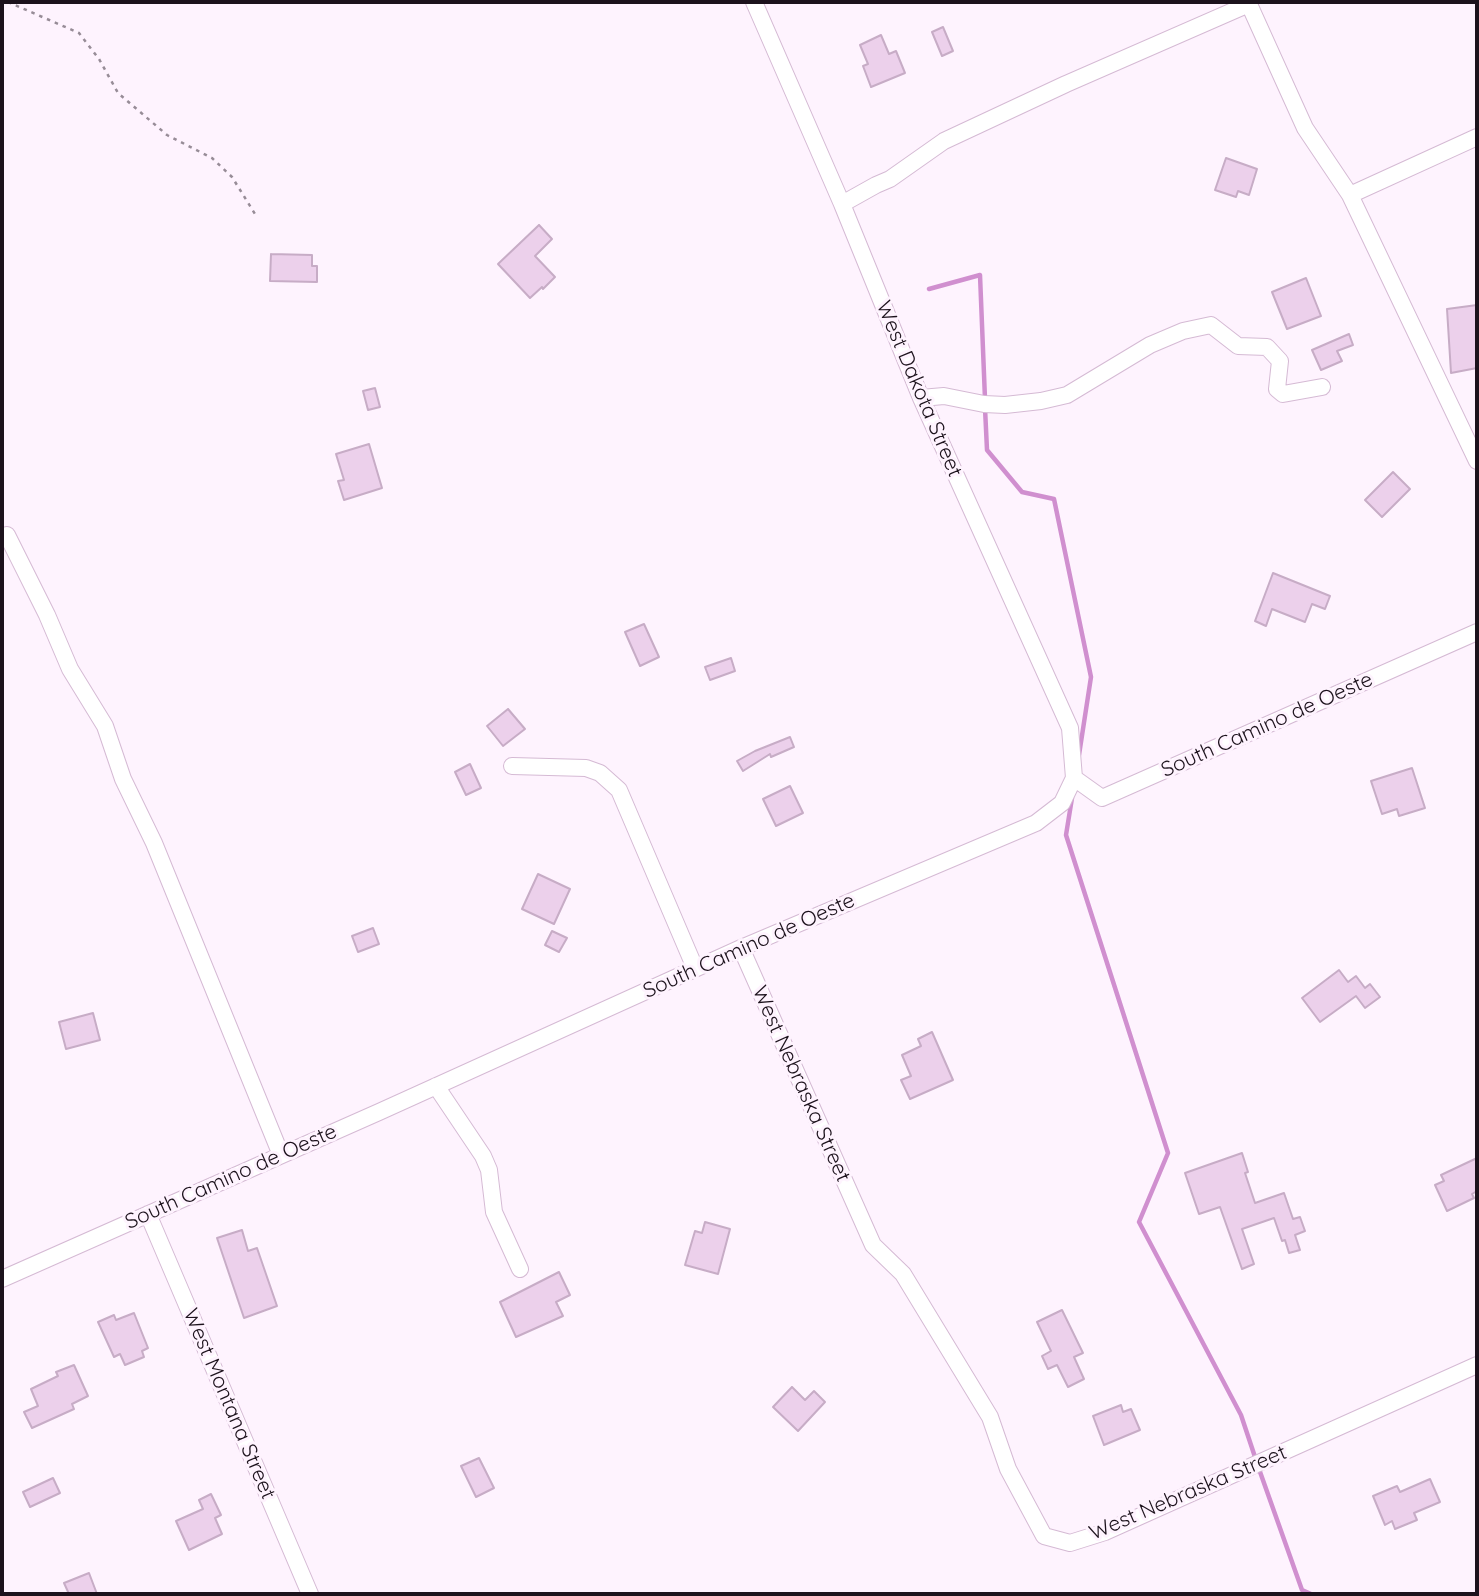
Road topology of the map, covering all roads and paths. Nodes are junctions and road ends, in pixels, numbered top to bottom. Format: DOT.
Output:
graph roads {
  1 [pos="8,2"];
  2 [pos="754,2"];
  3 [pos="1249,3"];
  4 [pos="1477,137"];
  5 [pos="1350,195"];
  6 [pos="842,204"];
  7 [pos="255,214"];
  8 [pos="1322,387"];
  9 [pos="921,398"];
  10 [pos="1477,461"];
  11 [pos="6,535"];
  12 [pos="1473,633"];
  13 [pos="1477,651"];
  14 [pos="512,766"];
  15 [pos="1074,778"];
  16 [pos="741,948"];
  17 [pos="695,968"];
  18 [pos="436,1086"];
  19 [pos="281,1155"];
  20 [pos="148,1214"];
  21 [pos="520,1269"];
  22 [pos="2,1279"];
  23 [pos="1477,1365"];
  24 [pos="310,1594"];
  1 -- 7 [label="path"];
  2 -- 6 [label="street, West Dakota Street"];
  3 -- 5 [label="street"];
  3 -- 6 [label="street"];
  4 -- 5 [label="street"];
  5 -- 10 [label="street"];
  6 -- 9 [label="street, West Dakota Street"];
  8 -- 9 [label="street"];
  9 -- 15 [label="street, West Dakota Street"];
  11 -- 19 [label="street"];
  12 -- 13 [label="street"];
  12 -- 15 [label="street, South Camino de Oeste"];
  14 -- 17 [label="street"];
  15 -- 16 [label="street, South Camino de Oeste"];
  16 -- 17 [label="street, South Camino de Oeste"];
  16 -- 23 [label="street, West Nebraska Street"];
  17 -- 18 [label="street, South Camino de Oeste"];
  18 -- 19 [label="street, South Camino de Oeste"];
  18 -- 21 [label="street"];
  19 -- 20 [label="street, South Camino de Oeste"];
  20 -- 22 [label="street, South Camino de Oeste"];
  20 -- 24 [label="street, West Montana Street"];
}
